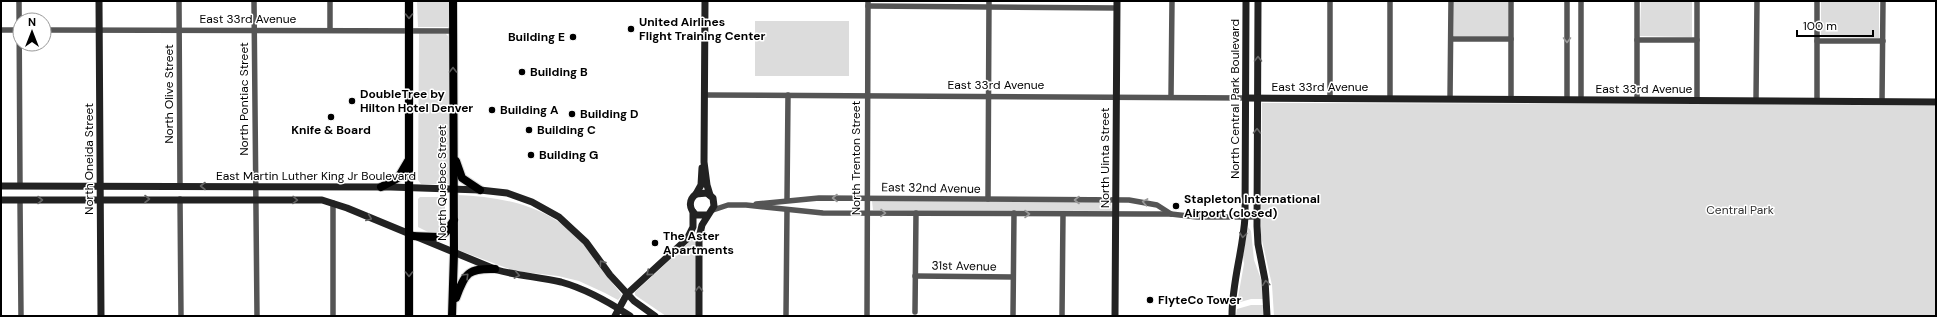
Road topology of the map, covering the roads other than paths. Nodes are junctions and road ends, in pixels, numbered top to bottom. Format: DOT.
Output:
graph roads {
  1 [pos="19,1"];
  2 [pos="99,1"];
  3 [pos="179,1"];
  4 [pos="254,1"];
  5 [pos="330,1"];
  6 [pos="409,1"];
  7 [pos="453,1"];
  8 [pos="705,1"];
  9 [pos="1172,1"];
  10 [pos="1246,1"];
  11 [pos="1258,1"];
  12 [pos="1330,1"];
  13 [pos="1390,1"];
  14 [pos="1451,1"];
  15 [pos="1511,1"];
  16 [pos="1568,1"];
  17 [pos="1581,1"];
  18 [pos="1637,1"];
  19 [pos="1697,1"];
  20 [pos="1756,1"];
  21 [pos="1817,1"];
  22 [pos="1883,1"];
  23 [pos="868,4"];
  24 [pos="989,4"];
  25 [pos="1117,4"];
  26 [pos="19,12"];
  27 [pos="1,30"];
  28 [pos="12,30"];
  29 [pos="52,30"];
  30 [pos="99,30"];
  31 [pos="180,30"];
  32 [pos="254,30"];
  33 [pos="330,30"];
  34 [pos="410,30"];
  35 [pos="453,31"];
  36 [pos="1451,39"];
  37 [pos="1511,39"];
  38 [pos="1637,40"];
  39 [pos="1697,40"];
  40 [pos="1817,41"];
  41 [pos="1883,41"];
  42 [pos="20,52"];
  43 [pos="705,95"];
  44 [pos="788,95"];
  45 [pos="868,96"];
  46 [pos="989,96"];
  47 [pos="1116,97"];
  48 [pos="1171,97"];
  49 [pos="1246,98"];
  50 [pos="1258,98"];
  51 [pos="1330,98"];
  52 [pos="1390,99"];
  53 [pos="1450,99"];
  54 [pos="1512,99"];
  55 [pos="1567,99"];
  56 [pos="1580,99"];
  57 [pos="1637,100"];
  58 [pos="1697,100"];
  59 [pos="1756,100"];
  60 [pos="1817,101"];
  61 [pos="1882,102"];
  62 [pos="1936,102"];
  63 [pos="453,150"];
  64 [pos="410,158"];
  65 [pos="704,162"];
  66 [pos="1,186"];
  67 [pos="20,186"];
  68 [pos="100,186"];
  69 [pos="180,186"];
  70 [pos="256,187"];
  71 [pos="381,187"];
  72 [pos="410,188"];
  73 [pos="453,188"];
  74 [pos="480,190"];
  75 [pos="696,194"];
  76 [pos="712,198"];
  77 [pos="867,198"];
  78 [pos="100,199"];
  79 [pos="180,199"];
  80 [pos="988,199"];
  81 [pos="1,200"];
  82 [pos="20,200"];
  83 [pos="256,200"];
  84 [pos="787,200"];
  85 [pos="1116,200"];
  86 [pos="333,203"];
  87 [pos="728,205"];
  88 [pos="746,205"];
  89 [pos="787,210"];
  90 [pos="693,212"];
  91 [pos="711,212"];
  92 [pos="867,213"];
  93 [pos="916,213"];
  94 [pos="1014,213"];
  95 [pos="1063,214"];
  96 [pos="1116,214"];
  97 [pos="1172,214"];
  98 [pos="1245,217"];
  99 [pos="1257,217"];
  100 [pos="454,220"];
  101 [pos="410,235"];
  102 [pos="454,253"];
  103 [pos="495,269"];
  104 [pos="915,276"];
  105 [pos="1013,277"];
  106 [pos="627,294"];
  107 [pos="453,304"];
  108 [pos="618,308"];
  109 [pos="915,312"];
  110 [pos="21,316"];
  111 [pos="101,316"];
  112 [pos="181,316"];
  113 [pos="257,316"];
  114 [pos="333,316"];
  115 [pos="409,316"];
  116 [pos="452,316"];
  117 [pos="615,316"];
  118 [pos="630,316"];
  119 [pos="655,316"];
  120 [pos="699,316"];
  121 [pos="786,316"];
  122 [pos="867,316"];
  123 [pos="1013,316"];
  124 [pos="1062,316"];
  125 [pos="1115,316"];
  126 [pos="1232,316"];
  127 [pos="1267,316"];
  1 -- 26 [label="street"];
  2 -- 30 [label="main road, North Oneida Street"];
  3 -- 31 [label="street, North Olive Street"];
  4 -- 32 [label="street, North Pontiac Street"];
  5 -- 33 [label="street"];
  6 -- 34 [label="main road, one-way"];
  7 -- 35 [label="main road, North Quebec Street"];
  8 -- 43 [label="main road"];
  9 -- 48 [label="street"];
  10 -- 49 [label="main road, North Central Park Boulevard"];
  50 -- 11 [label="main road, North Central Park Boulevard, one-way"];
  12 -- 51 [label="street"];
  13 -- 52 [label="street"];
  14 -- 36 [label="street"];
  15 -- 37 [label="street"];
  16 -- 55 [label="street, one-way"];
  17 -- 56 [label="street"];
  18 -- 38 [label="street"];
  19 -- 39 [label="street"];
  20 -- 59 [label="street"];
  21 -- 40 [label="street"];
  22 -- 41 [label="street"];
  23 -- 24 [label="street"];
  23 -- 45 [label="street, North Trenton Street"];
  24 -- 25 [label="street"];
  24 -- 46 [label="street"];
  25 -- 47 [label="main road, North Uinta Street"];
  27 -- 28 [label="street"];
  29 -- 30 [label="street, East 33rd Avenue"];
  30 -- 31 [label="street, East 33rd Avenue"];
  30 -- 68 [label="main road, North Oneida Street"];
  31 -- 32 [label="street, East 33rd Avenue"];
  31 -- 69 [label="street, North Olive Street"];
  32 -- 33 [label="street, East 33rd Avenue"];
  32 -- 70 [label="street, North Pontiac Street"];
  33 -- 34 [label="street, East 33rd Avenue"];
  34 -- 35 [label="street, East 33rd Avenue"];
  34 -- 64 [label="main road"];
  63 -- 35 [label="main road, North Quebec Street, one-way"];
  36 -- 37 [label="street"];
  36 -- 53 [label="street"];
  37 -- 54 [label="street"];
  38 -- 39 [label="street"];
  38 -- 57 [label="street"];
  39 -- 58 [label="street"];
  40 -- 41 [label="street"];
  40 -- 60 [label="street"];
  41 -- 61 [label="street"];
  42 -- 67 [label="street"];
  43 -- 44 [label="street, East 33rd Avenue"];
  43 -- 65 [label="main road"];
  44 -- 45 [label="street, East 33rd Avenue"];
  44 -- 84 [label="street"];
  45 -- 46 [label="street, East 33rd Avenue"];
  45 -- 77 [label="street, North Trenton Street"];
  46 -- 47 [label="street, East 33rd Avenue"];
  46 -- 80 [label="street"];
  47 -- 48 [label="street, East 33rd Avenue"];
  47 -- 85 [label="main road, North Uinta Street"];
  48 -- 49 [label="street, East 33rd Avenue"];
  49 -- 50 [label="main road, East 33rd Avenue"];
  49 -- 98 [label="main road, North Central Park Boulevard"];
  50 -- 51 [label="main road, East 33rd Avenue"];
  99 -- 50 [label="main road, North Central Park Boulevard, one-way"];
  51 -- 52 [label="main road, East 33rd Avenue"];
  52 -- 53 [label="main road, East 33rd Avenue"];
  53 -- 54 [label="main road, East 33rd Avenue"];
  54 -- 55 [label="main road, East 33rd Avenue"];
  55 -- 56 [label="main road, East 33rd Avenue"];
  56 -- 57 [label="main road, East 33rd Avenue"];
  57 -- 58 [label="main road, East 33rd Avenue"];
  58 -- 59 [label="main road, East 33rd Avenue"];
  59 -- 60 [label="main road, East 33rd Avenue"];
  60 -- 61 [label="main road, East 33rd Avenue"];
  61 -- 62 [label="main road, East 33rd Avenue"];
  63 -- 73 [label="main road, North Quebec Street"];
  63 -- 74 [label="main road"];
  64 -- 71 [label="main road"];
  64 -- 72 [label="main road"];
  65 -- 75 [label="main road"];
  65 -- 76 [label="main road"];
  66 -- 67 [label="main road, East Martin Luther King Jr Boulevard"];
  67 -- 68 [label="main road, East Martin Luther King Jr Boulevard"];
  68 -- 69 [label="main road, East Martin Luther King Jr Boulevard"];
  68 -- 78 [label="main road, North Oneida Street"];
  70 -- 69 [label="main road, East Martin Luther King Jr Boulevard, one-way"];
  70 -- 71 [label="main road, East Martin Luther King Jr Boulevard"];
  70 -- 83 [label="street, North Pontiac Street"];
  71 -- 72 [label="main road, East Martin Luther King Jr Boulevard"];
  72 -- 73 [label="main road, East Martin Luther King Jr Boulevard"];
  72 -- 101 [label="main road"];
  73 -- 74 [label="main road, East Martin Luther King Jr Boulevard"];
  73 -- 100 [label="main road, North Quebec Street"];
  106 -- 74 [label="main road, East Martin Luther King Jr Boulevard, one-way"];
  75 -- 76 [label="main road"];
  75 -- 90 [label="main road"];
  76 -- 87 [label="street, East 32nd Avenue"];
  76 -- 91 [label="main road"];
  77 -- 80 [label="street, East 32nd Avenue"];
  77 -- 84 [label="street, East 32nd Avenue, one-way"];
  77 -- 92 [label="street, North Trenton Street"];
  78 -- 79 [label="main road, East Martin Luther King Jr Boulevard, one-way"];
  82 -- 78 [label="main road, East Martin Luther King Jr Boulevard, one-way"];
  78 -- 111 [label="main road, North Oneida Street"];
  79 -- 83 [label="main road, East Martin Luther King Jr Boulevard"];
  79 -- 112 [label="street"];
  85 -- 80 [label="street, East 32nd Avenue, one-way"];
  81 -- 82 [label="main road, East Martin Luther King Jr Boulevard"];
  82 -- 110 [label="street"];
  83 -- 86 [label="main road, East Martin Luther King Jr Boulevard, one-way"];
  83 -- 113 [label="street, North Pontiac Street"];
  84 -- 88 [label="street, East 32nd Avenue"];
  85 -- 96 [label="main road, North Uinta Street"];
  97 -- 85 [label="street, East 32nd Avenue, one-way"];
  86 -- 101 [label="main road, East Martin Luther King Jr Boulevard, one-way"];
  86 -- 114 [label="street"];
  87 -- 88 [label="street, East 32nd Avenue"];
  87 -- 91 [label="street, East 32nd Avenue"];
  88 -- 89 [label="street, East 32nd Avenue"];
  89 -- 92 [label="street, East 32nd Avenue"];
  89 -- 121 [label="street"];
  90 -- 91 [label="main road"];
  90 -- 106 [label="main road, one-way"];
  120 -- 91 [label="main road, one-way"];
  92 -- 93 [label="street, East 32nd Avenue, one-way"];
  92 -- 122 [label="street, North Trenton Street"];
  93 -- 94 [label="street, East 32nd Avenue"];
  93 -- 104 [label="street"];
  94 -- 95 [label="street, East 32nd Avenue, one-way"];
  94 -- 105 [label="street"];
  95 -- 96 [label="street, East 32nd Avenue"];
  95 -- 124 [label="street"];
  96 -- 97 [label="street, East 32nd Avenue"];
  96 -- 125 [label="main road, North Uinta Street"];
  97 -- 98 [label="street"];
  98 -- 99 [label="street"];
  98 -- 126 [label="main road, North Central Park Boulevard, one-way"];
  127 -- 99 [label="main road, North Central Park Boulevard, one-way"];
  100 -- 101 [label="main road"];
  100 -- 102 [label="main road, North Quebec Street"];
  101 -- 102 [label="main road, East Martin Luther King Jr Boulevard"];
  101 -- 115 [label="main road, one-way"];
  102 -- 103 [label="main road, East Martin Luther King Jr Boulevard"];
  102 -- 107 [label="main road, North Quebec Street"];
  107 -- 103 [label="main road, one-way"];
  103 -- 108 [label="main road, East Martin Luther King Jr Boulevard, one-way"];
  104 -- 105 [label="street, 31st Avenue"];
  104 -- 109 [label="street"];
  105 -- 123 [label="street"];
  106 -- 108 [label="main road"];
  106 -- 119 [label="main road, East Martin Luther King Jr Boulevard"];
  107 -- 116 [label="main road, North Quebec Street"];
  108 -- 117 [label="main road"];
  108 -- 118 [label="main road, East Martin Luther King Jr Boulevard"];
}
